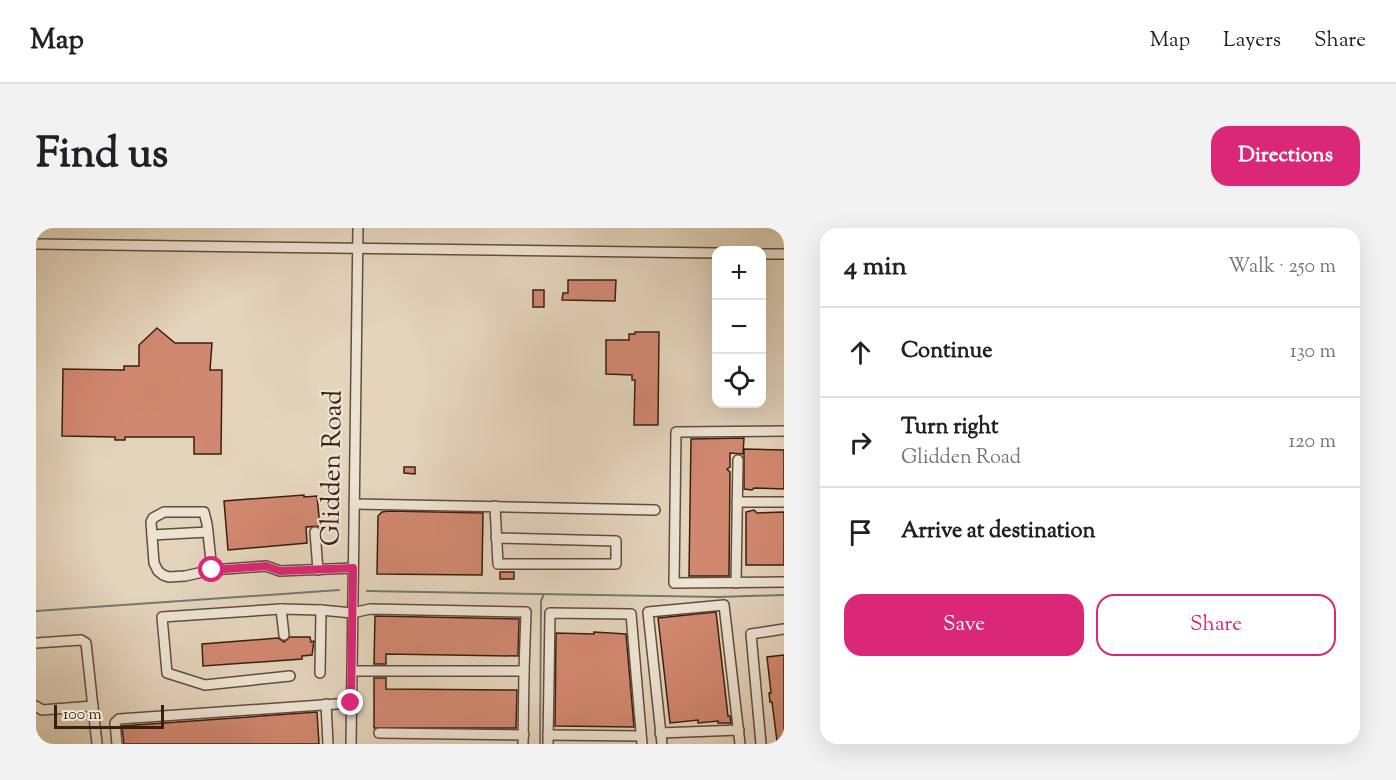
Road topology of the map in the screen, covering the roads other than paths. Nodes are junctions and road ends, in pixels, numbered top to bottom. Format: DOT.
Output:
graph roads {
  1 [pos="358,228"];
  2 [pos="36,244"];
  3 [pos="358,247"];
  4 [pos="712,253"];
  5 [pos="766,254"];
  6 [pos="784,254"];
  7 [pos="784,431"];
  8 [pos="738,460"];
  9 [pos="736,502"];
  10 [pos="784,502"];
  11 [pos="354,504"];
  12 [pos="495,506"];
  13 [pos="654,510"];
  14 [pos="208,532"];
  15 [pos="315,532"];
  16 [pos="152,535"];
  17 [pos="496,538"];
  18 [pos="353,568"];
  19 [pos="212,570"];
  20 [pos="318,570"];
  21 [pos="784,582"];
  22 [pos="736,583"];
  23 [pos="281,609"];
  24 [pos="321,610"];
  25 [pos="352,613"];
  26 [pos="784,629"];
  27 [pos="284,635"];
  28 [pos="36,644"];
  29 [pos="352,671"];
  30 [pos="524,671"];
  31 [pos="320,673"];
  32 [pos="290,676"];
  33 [pos="351,703"];
  34 [pos="327,704"];
  35 [pos="36,706"];
  36 [pos="93,706"];
  37 [pos="739,730"];
  38 [pos="379,733"];
  39 [pos="400,733"];
  40 [pos="660,733"];
  41 [pos="548,739"];
  42 [pos="523,740"];
  43 [pos="642,740"];
  44 [pos="97,744"];
  45 [pos="117,744"];
  46 [pos="328,744"];
  47 [pos="351,744"];
  48 [pos="400,744"];
  49 [pos="662,744"];
  50 [pos="740,744"];
  51 [pos="761,744"];
  1 -- 3 [label="street, Glidden Road"];
  2 -- 3 [label="street"];
  3 -- 4 [label="street"];
  3 -- 11 [label="street, Glidden Road"];
  5 -- 6 [label="street"];
  7 -- 22 [label="street"];
  8 -- 9 [label="street"];
  9 -- 10 [label="street"];
  9 -- 22 [label="street"];
  11 -- 12 [label="street"];
  11 -- 18 [label="street, Glidden Road"];
  12 -- 13 [label="street"];
  12 -- 17 [label="street"];
  14 -- 16 [label="street"];
  14 -- 16 [label="street"];
  14 -- 19 [label="street"];
  15 -- 20 [label="street"];
  16 -- 19 [label="street"];
  17 -- 17 [label="street"];
  18 -- 20 [label="street"];
  18 -- 25 [label="street, Glidden Road"];
  19 -- 20 [label="street"];
  21 -- 22 [label="street"];
  23 -- 24 [label="street"];
  23 -- 27 [label="street"];
  23 -- 32 [label="street"];
  24 -- 25 [label="street"];
  24 -- 31 [label="street"];
  25 -- 29 [label="street, Glidden Road"];
  25 -- 30 [label="street"];
  26 -- 51 [label="street"];
  28 -- 36 [label="street"];
  29 -- 30 [label="street"];
  29 -- 33 [label="street, Glidden Road"];
  30 -- 42 [label="street"];
  33 -- 34 [label="street"];
  33 -- 47 [label="street, Glidden Road"];
  34 -- 45 [label="street"];
  34 -- 46 [label="street"];
  35 -- 36 [label="street"];
  36 -- 44 [label="street"];
  37 -- 40 [label="street"];
  37 -- 40 [label="street"];
  37 -- 50 [label="street"];
  38 -- 39 [label="street"];
  39 -- 42 [label="street"];
  39 -- 48 [label="street"];
  40 -- 49 [label="street"];
  41 -- 43 [label="street"];
  41 -- 43 [label="street"];
}
